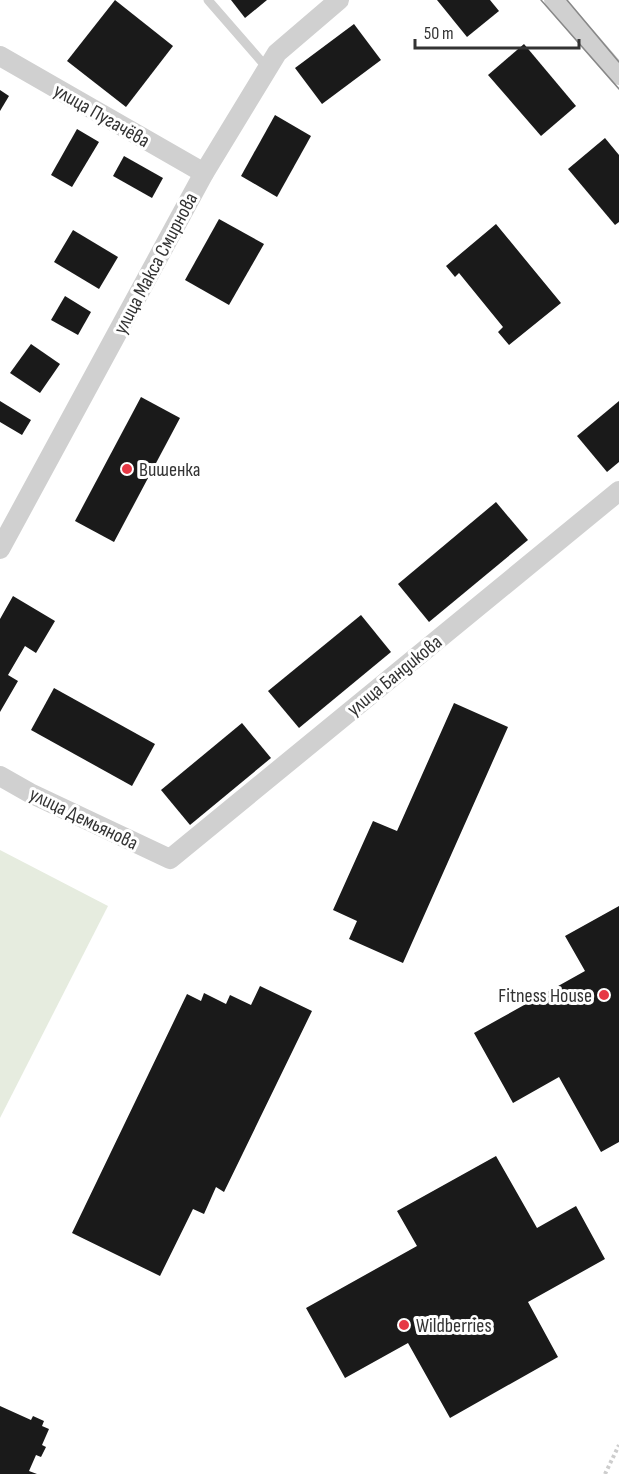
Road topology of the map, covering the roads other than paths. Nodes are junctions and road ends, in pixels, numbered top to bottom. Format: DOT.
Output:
graph roads {
  1 [pos="208,0"];
  2 [pos="339,0"];
  3 [pos="554,0"];
  4 [pos="0,56"];
  5 [pos="268,69"];
  6 [pos="619,75"];
  7 [pos="204,173"];
  8 [pos="619,492"];
  9 [pos="0,549"];
  10 [pos="0,776"];
  11 [pos="170,859"];
  1 -- 5 [label="lane"];
  2 -- 5 [label="street, улица Макса Смирнова"];
  3 -- 6 [label="street"];
  4 -- 7 [label="street, улица Пугачёва"];
  5 -- 7 [label="street, улица Макса Смирнова"];
  7 -- 9 [label="street, улица Макса Смирнова"];
  8 -- 11 [label="street, улица Бандикова"];
  10 -- 11 [label="street, улица Демьянова"];
}
